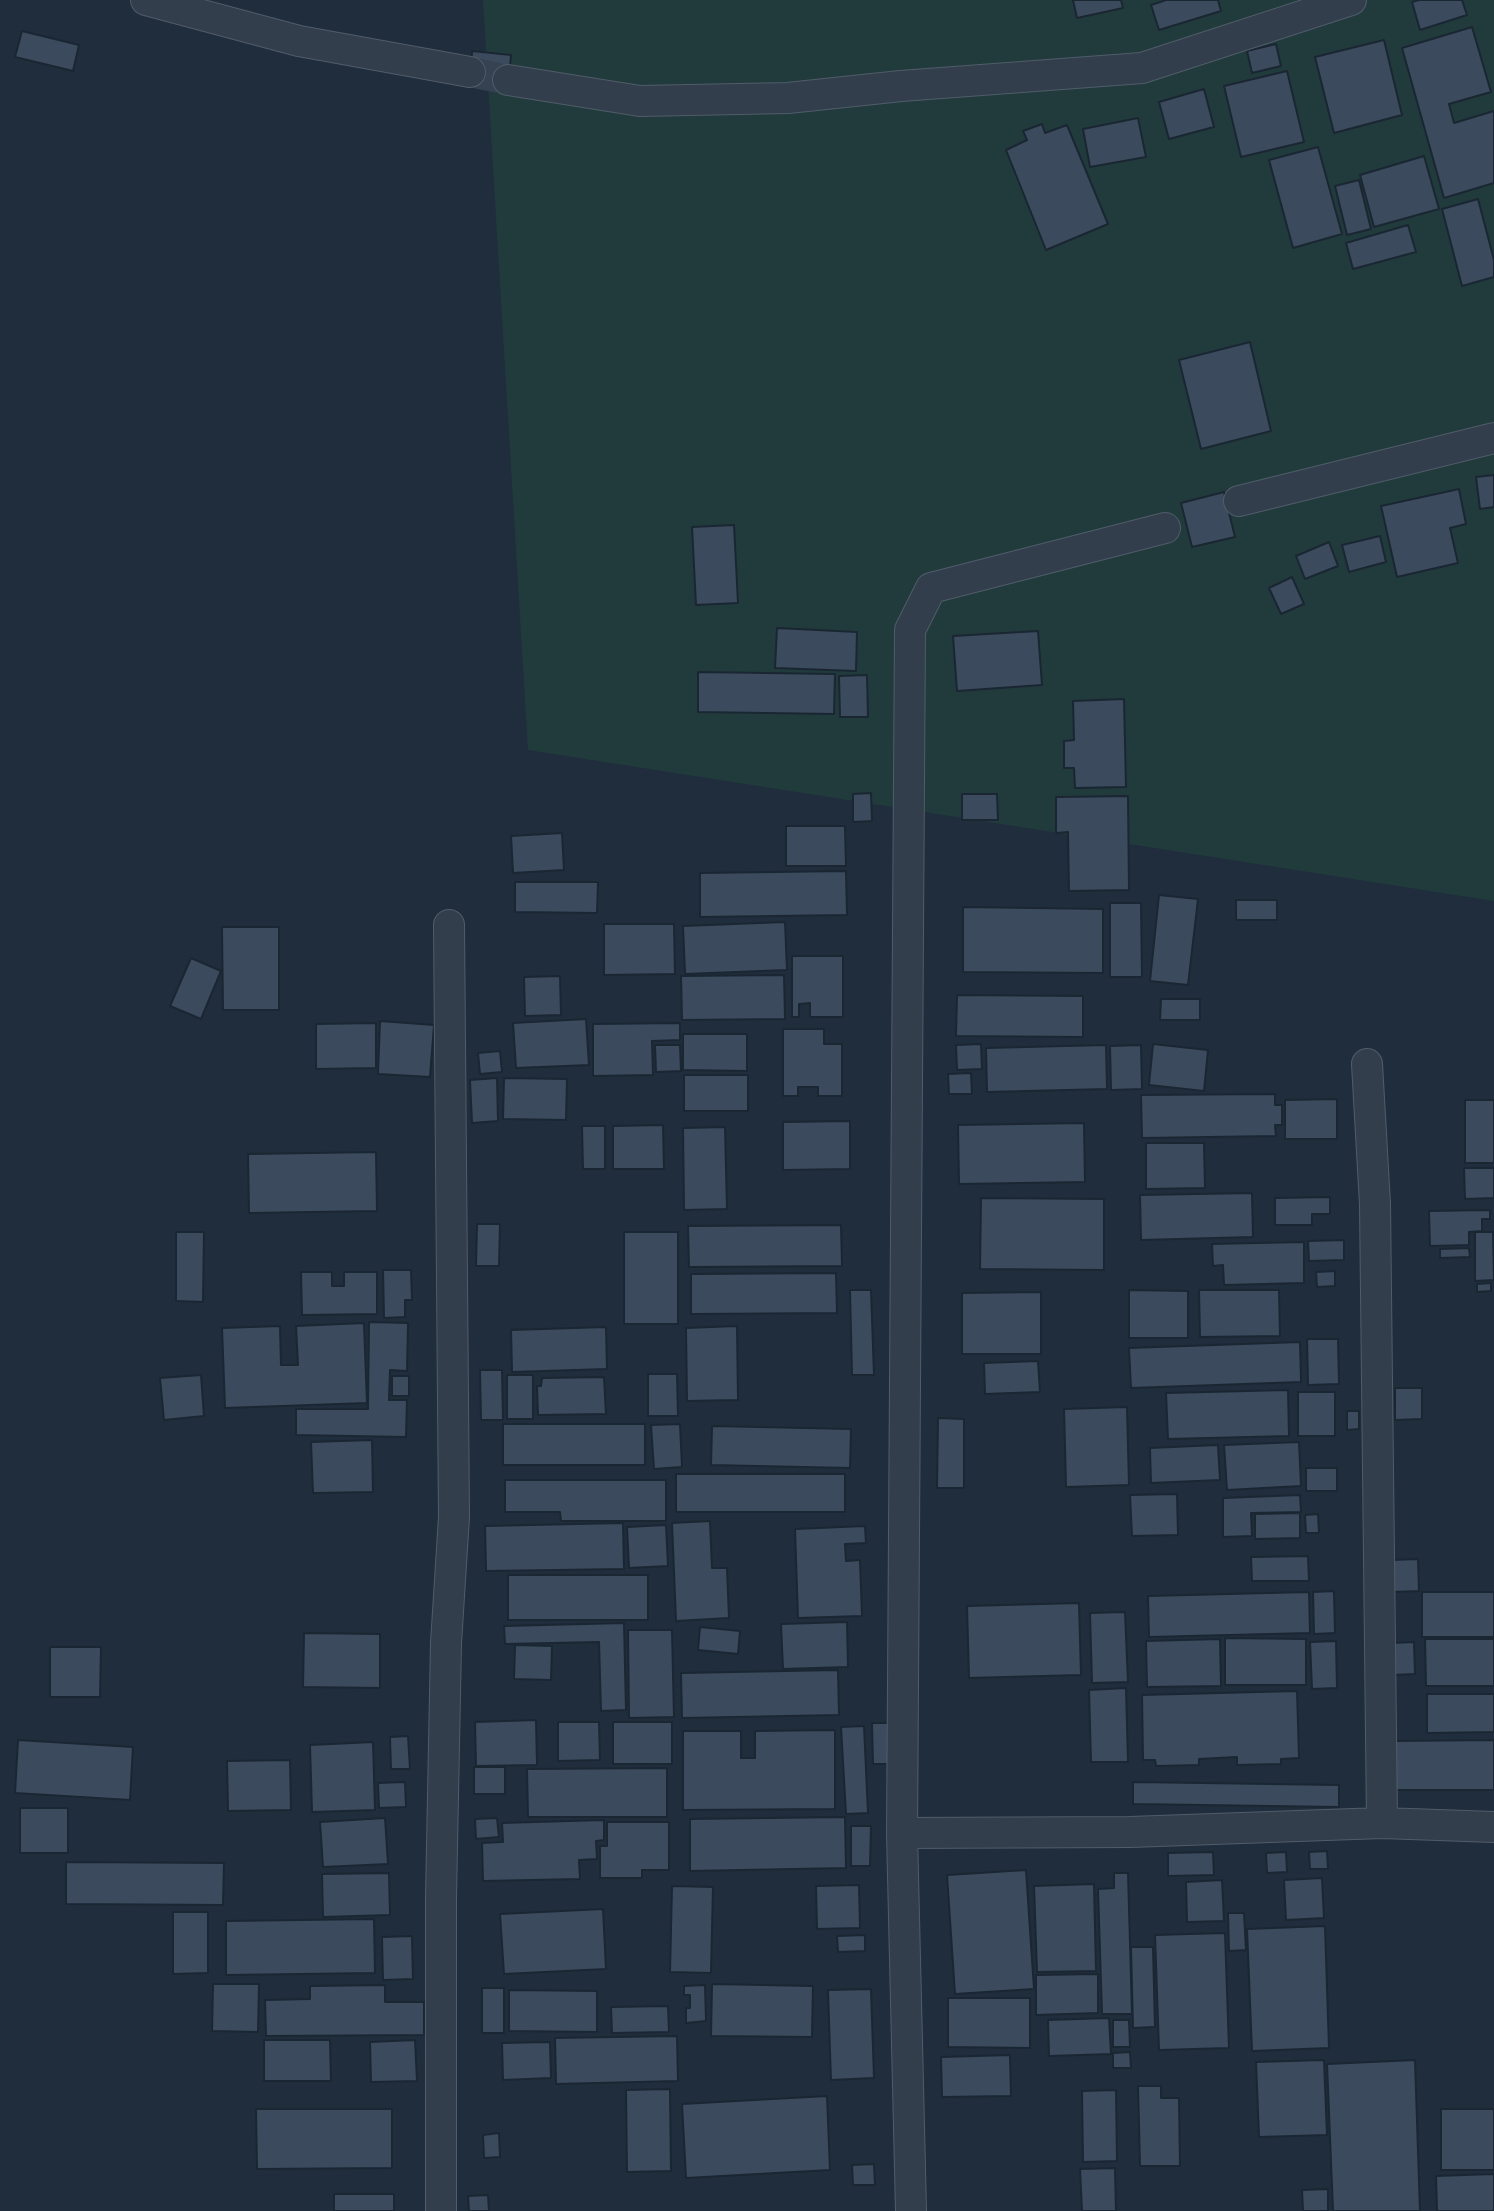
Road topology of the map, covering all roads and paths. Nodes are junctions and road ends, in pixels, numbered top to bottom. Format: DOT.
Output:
graph roads {
  1 [pos="146,0"];
  2 [pos="1351,0"];
  3 [pos="470,72"];
  4 [pos="508,80"];
  5 [pos="1494,438"];
  6 [pos="1239,501"];
  7 [pos="1165,528"];
  8 [pos="449,925"];
  9 [pos="1367,1064"];
  10 [pos="1382,1823"];
  11 [pos="1494,1827"];
  12 [pos="902,1833"];
  13 [pos="441,2211"];
  14 [pos="911,2211"];
  1 -- 3 [label="street"];
  2 -- 4 [label="street"];
  5 -- 6 [label="street"];
  7 -- 12 [label="street"];
  8 -- 13 [label="street"];
  9 -- 10 [label="street"];
  10 -- 11 [label="street"];
  10 -- 12 [label="street"];
  12 -- 14 [label="street"];
}
